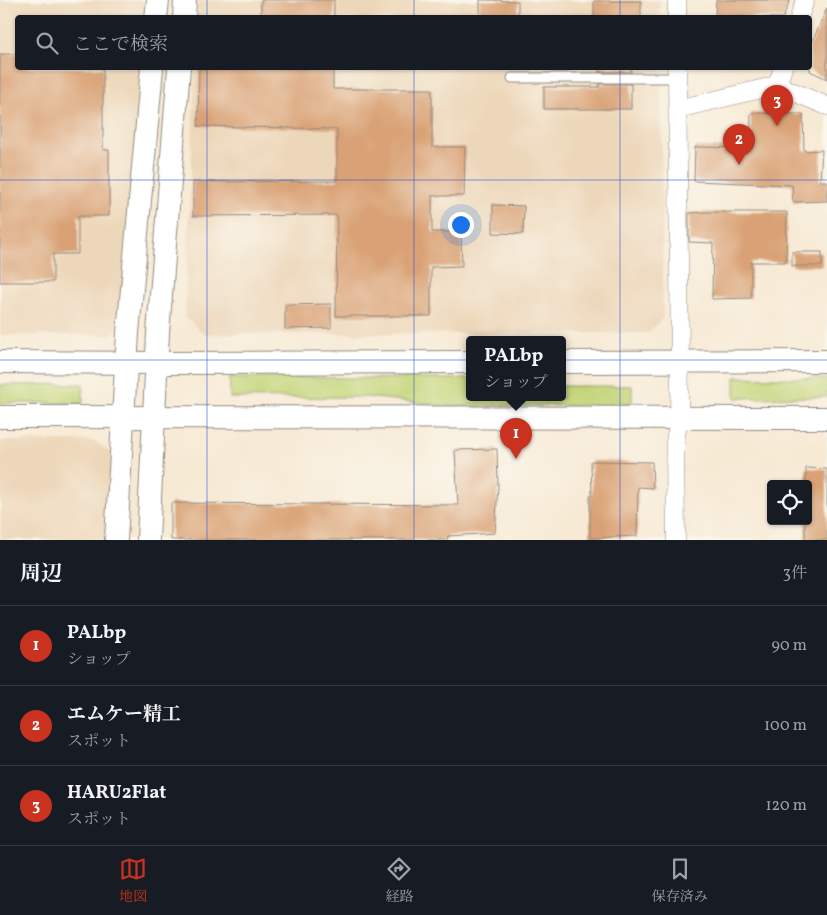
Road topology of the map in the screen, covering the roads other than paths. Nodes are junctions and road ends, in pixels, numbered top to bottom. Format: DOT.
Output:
graph roads {
  1 [pos="158,0"];
  2 [pos="185,0"];
  3 [pos="677,0"];
  4 [pos="805,0"];
  5 [pos="156,15"];
  6 [pos="184,15"];
  7 [pos="677,15"];
  8 [pos="800,15"];
  9 [pos="152,70"];
  10 [pos="180,70"];
  11 [pos="782,70"];
  12 [pos="678,73"];
  13 [pos="512,78"];
  14 [pos="777,84"];
  15 [pos="827,106"];
  16 [pos="678,109"];
  17 [pos="680,360"];
  18 [pos="0,362"];
  19 [pos="466,362"];
  20 [pos="566,362"];
  21 [pos="827,362"];
  22 [pos="127,363"];
  23 [pos="156,363"];
  24 [pos="0,416"];
  25 [pos="124,417"];
  26 [pos="153,417"];
  27 [pos="679,417"];
  28 [pos="827,418"];
  29 [pos="116,540"];
  30 [pos="148,540"];
  31 [pos="676,540"];
  1 -- 5 [label="street"];
  2 -- 6 [label="street"];
  3 -- 7 [label="street"];
  4 -- 8 [label="street"];
  9 -- 22 [label="street"];
  10 -- 23 [label="street"];
  11 -- 14 [label="street"];
  12 -- 13 [label="lane"];
  12 -- 16 [label="street"];
  14 -- 15 [label="street"];
  14 -- 16 [label="street"];
  16 -- 17 [label="street"];
  17 -- 20 [label="street"];
  17 -- 21 [label="street"];
  17 -- 27 [label="street"];
  18 -- 22 [label="street"];
  19 -- 23 [label="street"];
  22 -- 23 [label="street"];
  22 -- 25 [label="street"];
  23 -- 26 [label="street"];
  24 -- 25 [label="street"];
  25 -- 26 [label="street"];
  25 -- 29 [label="street"];
  26 -- 27 [label="street"];
  26 -- 30 [label="street"];
  27 -- 28 [label="street"];
  27 -- 31 [label="street"];
}
